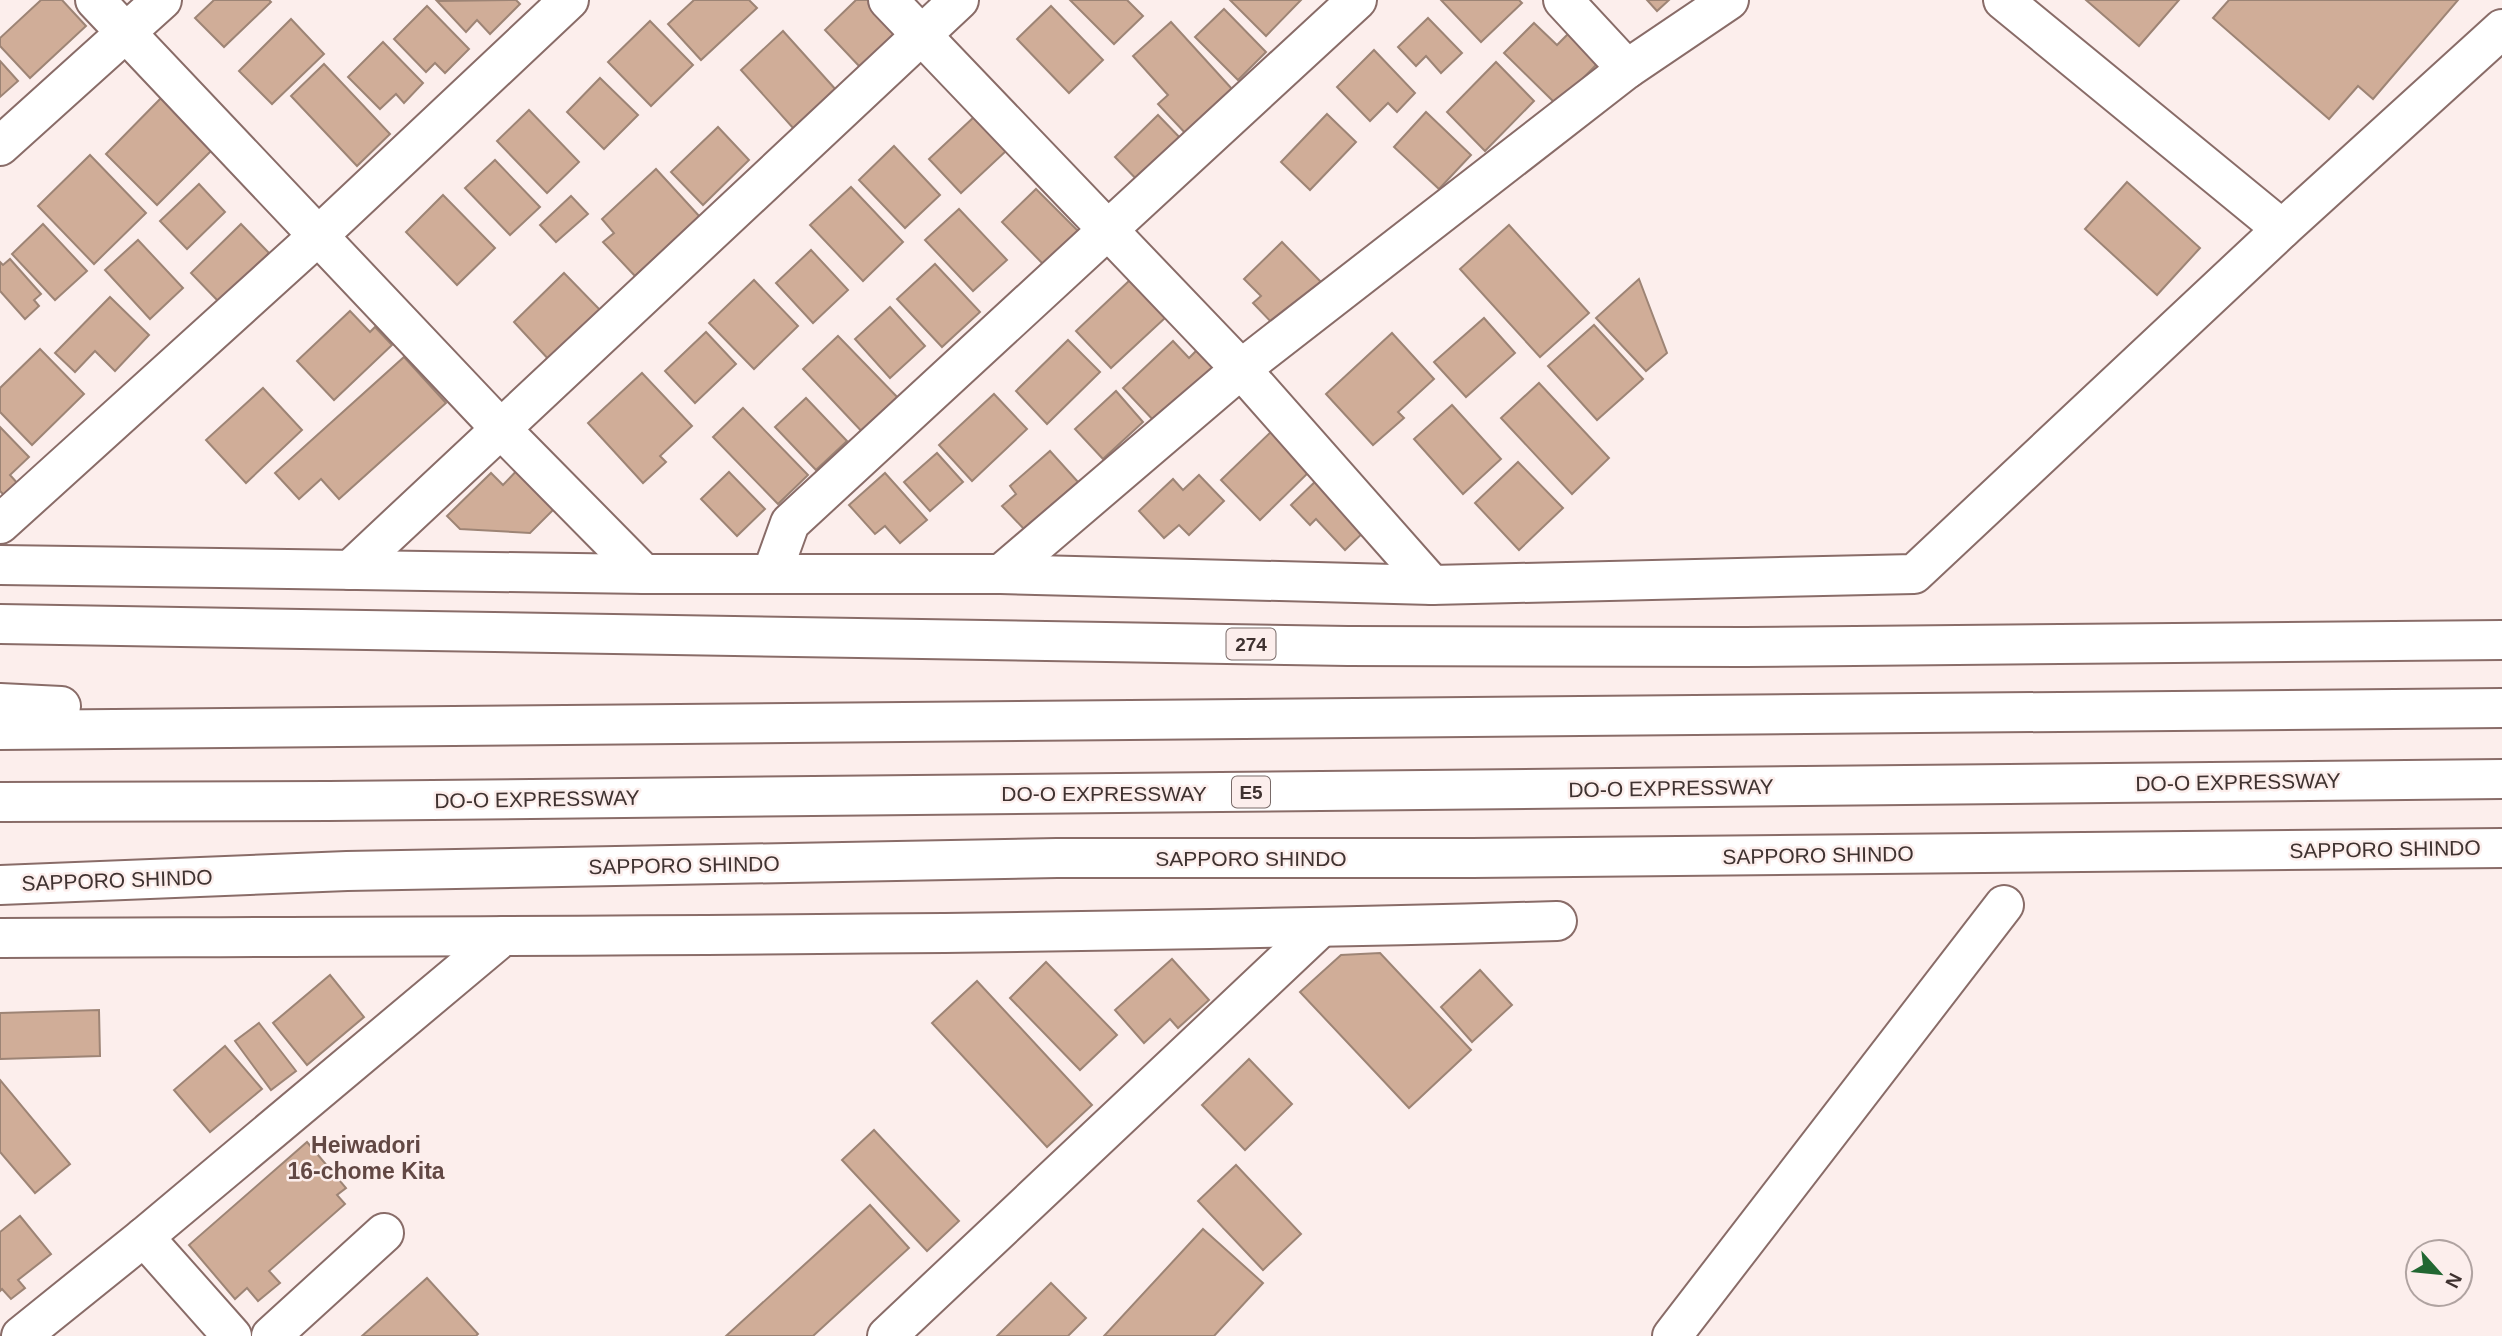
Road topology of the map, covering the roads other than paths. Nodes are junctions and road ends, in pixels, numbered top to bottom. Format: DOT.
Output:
graph roads {
  1 [pos="95,0"];
  2 [pos="162,0"];
  3 [pos="569,0"];
  4 [pos="888,0"];
  5 [pos="959,0"];
  6 [pos="1357,0"];
  7 [pos="1563,0"];
  8 [pos="1729,0"];
  9 [pos="2003,0"];
  10 [pos="2502,29"];
  11 [pos="127,33"];
  12 [pos="921,35"];
  13 [pos="1627,69"];
  14 [pos="0,146"];
  15 [pos="1108,228"];
  16 [pos="2282,229"];
  17 [pos="319,235"];
  18 [pos="1241,369"];
  19 [pos="501,429"];
  20 [pos="0,524"];
  21 [pos="0,565"];
  22 [pos="349,570"];
  23 [pos="772,573"];
  24 [pos="644,574"];
  25 [pos="1001,574"];
  26 [pos="1432,585"];
  27 [pos="0,624"];
  28 [pos="2502,640"];
  29 [pos="0,703"];
  30 [pos="2502,708"];
  31 [pos="488,726"];
  32 [pos="0,730"];
  33 [pos="2502,779"];
  34 [pos="107,801"];
  35 [pos="0,802"];
  36 [pos="0,815"];
  37 [pos="2502,848"];
  38 [pos="4,885"];
  39 [pos="2004,905"];
  40 [pos="1557,921"];
  41 [pos="1320,928"];
  42 [pos="503,936"];
  43 [pos="0,938"];
  44 [pos="384,1233"];
  45 [pos="144,1237"];
  46 [pos="21,1336"];
  47 [pos="232,1336"];
  48 [pos="271,1336"];
  49 [pos="887,1336"];
  50 [pos="1672,1336"];
  1 -- 11 [label="main road"];
  2 -- 11 [label="main road"];
  3 -- 17 [label="main road"];
  4 -- 12 [label="main road"];
  5 -- 12 [label="main road"];
  6 -- 15 [label="main road"];
  7 -- 13 [label="main road"];
  8 -- 13 [label="main road"];
  9 -- 16 [label="main road"];
  10 -- 16 [label="main road"];
  11 -- 14 [label="main road"];
  11 -- 17 [label="main road"];
  12 -- 15 [label="main road"];
  12 -- 19 [label="main road"];
  13 -- 18 [label="main road"];
  15 -- 18 [label="main road"];
  15 -- 23 [label="main road"];
  16 -- 26 [label="main road"];
  17 -- 19 [label="main road"];
  17 -- 20 [label="main road"];
  18 -- 25 [label="main road"];
  18 -- 26 [label="main road"];
  19 -- 22 [label="main road"];
  19 -- 24 [label="main road"];
  21 -- 22 [label="main road"];
  22 -- 24 [label="main road"];
  23 -- 24 [label="main road"];
  23 -- 25 [label="main road"];
  25 -- 26 [label="main road"];
  27 -- 28 [label="main road, 274"];
  29 -- 31 [label="main road"];
  30 -- 31 [label="main road"];
  31 -- 32 [label="main road"];
  33 -- 34 [label="main road, DO-O EXPRESSWAY / E5"];
  34 -- 35 [label="main road, DO-O EXPRESSWAY / E5"];
  34 -- 36 [label="main road"];
  37 -- 38 [label="main road, SAPPORO SHINDO"];
  39 -- 50 [label="main road"];
  40 -- 41 [label="main road"];
  41 -- 42 [label="main road"];
  41 -- 49 [label="main road"];
  42 -- 43 [label="main road"];
  42 -- 45 [label="main road"];
  44 -- 48 [label="main road"];
  45 -- 46 [label="main road"];
  45 -- 47 [label="main road"];
}
